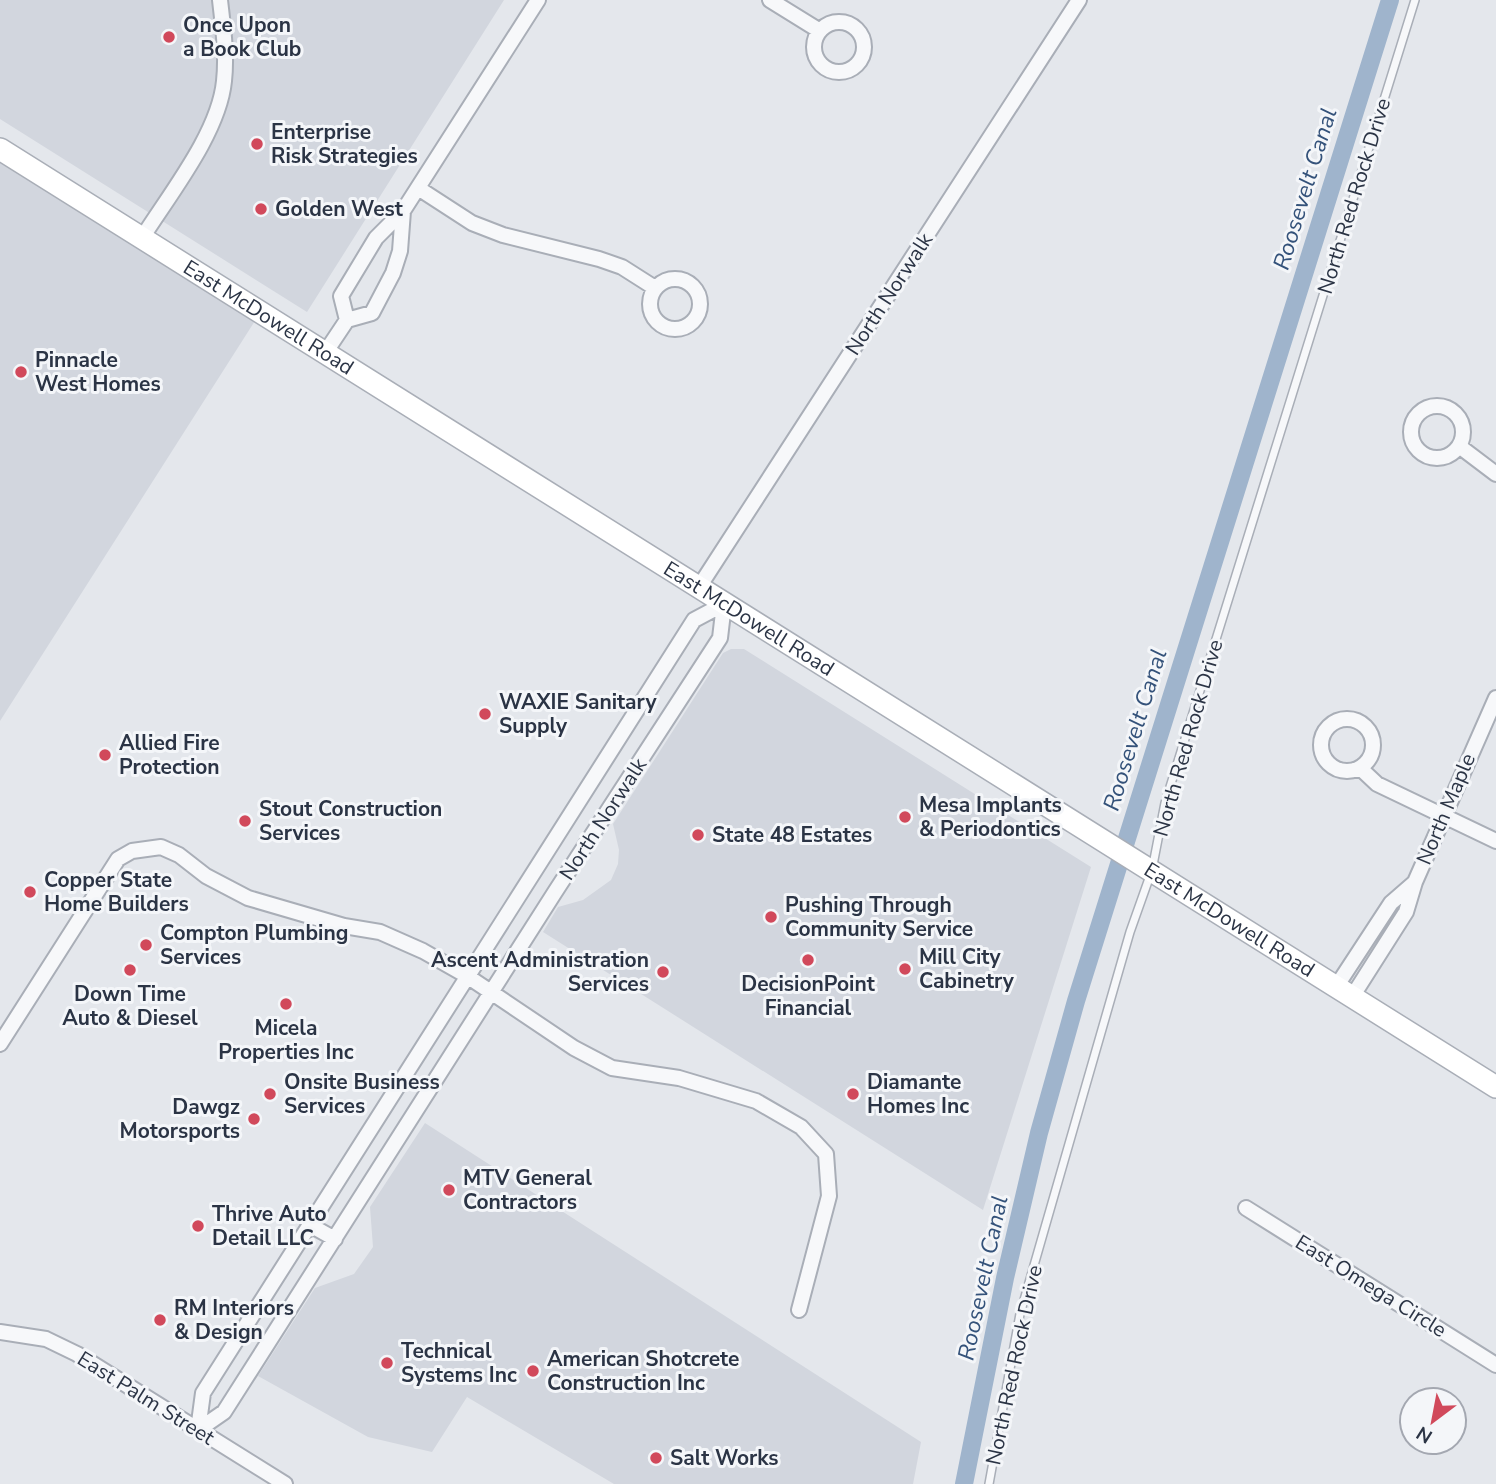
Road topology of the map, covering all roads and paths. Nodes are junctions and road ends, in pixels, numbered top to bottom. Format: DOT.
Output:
graph roads {
  1 [pos="220,0"];
  2 [pos="538,0"];
  3 [pos="770,0"];
  4 [pos="1079,0"];
  5 [pos="1415,0"];
  6 [pos="820,31"];
  7 [pos="0,149"];
  8 [pos="418,188"];
  9 [pos="403,211"];
  10 [pos="142,238"];
  11 [pos="655,288"];
  12 [pos="346,320"];
  13 [pos="325,353"];
  14 [pos="1459,446"];
  15 [pos="1496,474"];
  16 [pos="699,587"];
  17 [pos="724,604"];
  18 [pos="1496,698"];
  19 [pos="1360,768"];
  20 [pos="1443,817"];
  21 [pos="1496,841"];
  22 [pos="1149,868"];
  23 [pos="473,981"];
  24 [pos="1344,992"];
  25 [pos="492,993"];
  26 [pos="0,1044"];
  27 [pos="1496,1087"];
  28 [pos="1246,1208"];
  29 [pos="310,1225"];
  30 [pos="335,1239"];
  31 [pos="799,1310"];
  32 [pos="0,1332"];
  33 [pos="1496,1365"];
  34 [pos="198,1430"];
  35 [pos="285,1484"];
  36 [pos="989,1484"];
  1 -- 10 [label="street"];
  2 -- 8 [label="street"];
  3 -- 6 [label="street"];
  4 -- 16 [label="street, North Norwalk"];
  5 -- 22 [label="lane, North Red Rock Drive"];
  7 -- 10 [label="main road, East McDowell Road"];
  8 -- 9 [label="street"];
  8 -- 11 [label="street"];
  9 -- 12 [label="street"];
  9 -- 12 [label="street"];
  10 -- 13 [label="main road, East McDowell Road"];
  12 -- 13 [label="street"];
  13 -- 16 [label="main road, East McDowell Road"];
  14 -- 15 [label="street"];
  16 -- 17 [label="main road, East McDowell Road"];
  17 -- 22 [label="main road, East McDowell Road"];
  17 -- 23 [label="street, North Norwalk"];
  17 -- 25 [label="street, North Norwalk"];
  18 -- 20 [label="street, North Maple"];
  19 -- 20 [label="street"];
  20 -- 21 [label="street"];
  20 -- 24 [label="street, North Maple"];
  22 -- 24 [label="main road, East McDowell Road"];
  22 -- 36 [label="lane, North Red Rock Drive"];
  23 -- 25 [label="street"];
  23 -- 26 [label="street"];
  23 -- 29 [label="street, North Norwalk"];
  24 -- 27 [label="main road, East McDowell Road"];
  25 -- 30 [label="street, North Norwalk"];
  25 -- 31 [label="street"];
  28 -- 33 [label="street, East Omega Circle"];
  29 -- 30 [label="street"];
  29 -- 34 [label="street, North Norwalk"];
  30 -- 34 [label="street, North Norwalk"];
  32 -- 34 [label="street, East Palm Street"];
  34 -- 35 [label="street, East Palm Street"];
}
